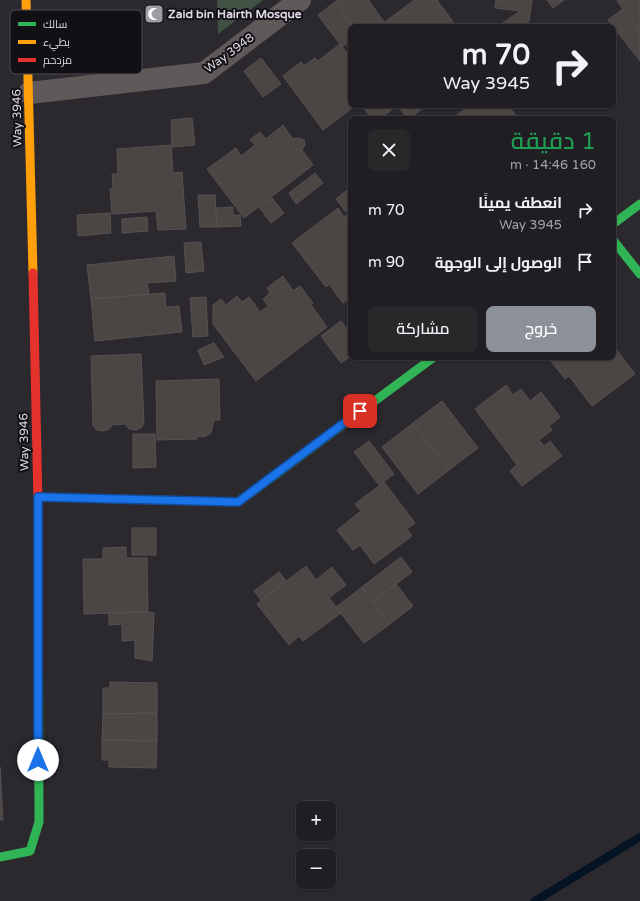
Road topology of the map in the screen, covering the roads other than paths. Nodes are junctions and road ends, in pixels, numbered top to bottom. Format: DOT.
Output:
graph roads {
  1 [pos="26,0"];
  2 [pos="300,0"];
  3 [pos="26,10"];
  4 [pos="28,74"];
  5 [pos="29,93"];
  6 [pos="640,204"];
  7 [pos="616,222"];
  8 [pos="616,244"];
  9 [pos="640,274"];
  10 [pos="430,360"];
  11 [pos="38,497"];
  12 [pos="0,857"];
  1 -- 3 [label="street, Way 3946"];
  2 -- 5 [label="street, Way 3948"];
  4 -- 5 [label="street, Way 3946"];
  5 -- 11 [label="street, Way 3946"];
  6 -- 7 [label="street"];
  8 -- 9 [label="street"];
  10 -- 11 [label="street"];
  11 -- 12 [label="street, Way 3946"];
}
